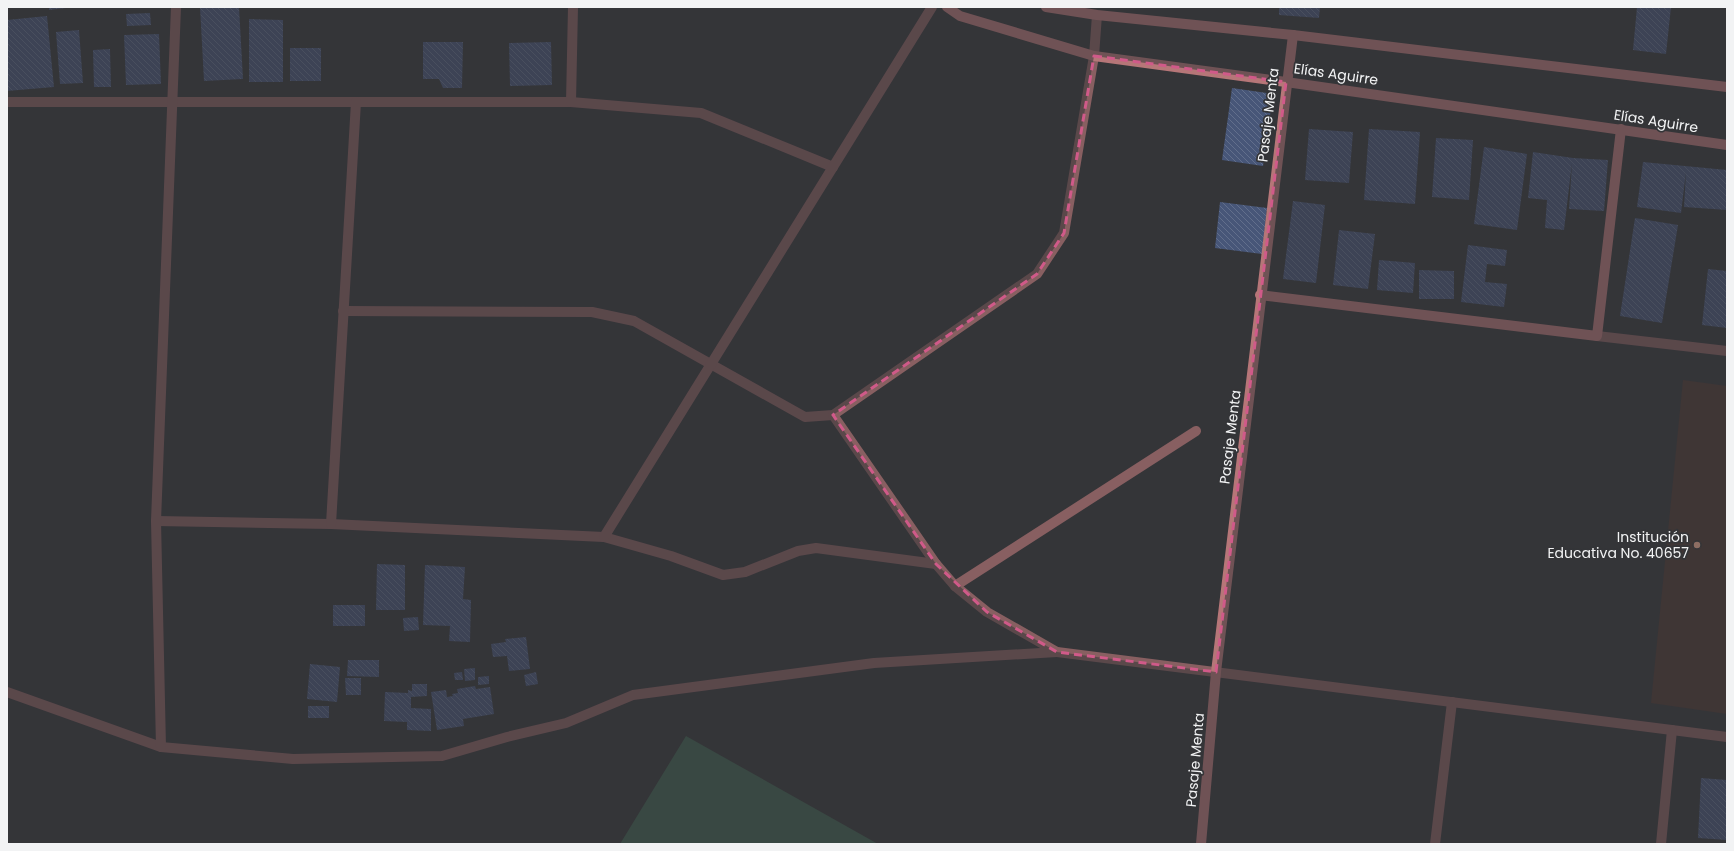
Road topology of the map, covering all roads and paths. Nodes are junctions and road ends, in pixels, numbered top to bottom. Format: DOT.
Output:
graph roads {
  1 [pos="176,7"];
  2 [pos="573,7"];
  3 [pos="932,7"];
  4 [pos="947,7"];
  5 [pos="1046,7"];
  6 [pos="1097,15"];
  7 [pos="1293,35"];
  8 [pos="1094,56"];
  9 [pos="1286,82"];
  10 [pos="1727,87"];
  11 [pos="7,102"];
  12 [pos="172,102"];
  13 [pos="356,102"];
  14 [pos="571,102"];
  15 [pos="1622,129"];
  16 [pos="1727,146"];
  17 [pos="833,167"];
  18 [pos="1260,295"];
  19 [pos="343,312"];
  20 [pos="1598,336"];
  21 [pos="1727,351"];
  22 [pos="711,364"];
  23 [pos="832,415"];
  24 [pos="1196,431"];
  25 [pos="156,521"];
  26 [pos="331,524"];
  27 [pos="604,537"];
  28 [pos="936,564"];
  29 [pos="955,586"];
  30 [pos="1057,652"];
  31 [pos="1216,672"];
  32 [pos="7,692"];
  33 [pos="1452,702"];
  34 [pos="1672,730"];
  35 [pos="1727,737"];
  36 [pos="161,747"];
  37 [pos="1201,844"];
  38 [pos="1435,844"];
  39 [pos="1661,844"];
  1 -- 12 [label="street"];
  2 -- 14 [label="street"];
  3 -- 17 [label="street"];
  4 -- 8 [label="street, Elías Aguirre"];
  5 -- 6 [label="street"];
  6 -- 7 [label="street"];
  6 -- 8 [label="street"];
  7 -- 9 [label="street, Pasaje Menta"];
  7 -- 10 [label="street"];
  8 -- 9 [label="street, Elías Aguirre"];
  8 -- 23 [label="street"];
  9 -- 15 [label="street, Elías Aguirre"];
  9 -- 18 [label="street, Pasaje Menta"];
  11 -- 12 [label="street"];
  12 -- 13 [label="street"];
  12 -- 25 [label="street"];
  13 -- 14 [label="street"];
  13 -- 19 [label="street"];
  14 -- 17 [label="street"];
  15 -- 16 [label="street, Elías Aguirre"];
  15 -- 20 [label="street"];
  17 -- 22 [label="street"];
  18 -- 20 [label="street"];
  18 -- 31 [label="street, Pasaje Menta"];
  19 -- 22 [label="street"];
  19 -- 26 [label="street"];
  20 -- 21 [label="street"];
  22 -- 23 [label="street"];
  22 -- 27 [label="street"];
  23 -- 28 [label="street"];
  24 -- 29 [label="street"];
  25 -- 26 [label="street"];
  25 -- 36 [label="street"];
  26 -- 27 [label="street"];
  27 -- 28 [label="street"];
  28 -- 29 [label="street"];
  29 -- 30 [label="street"];
  30 -- 31 [label="street"];
  30 -- 36 [label="street"];
  31 -- 33 [label="street"];
  31 -- 37 [label="street, Pasaje Menta"];
  32 -- 36 [label="street"];
  33 -- 34 [label="street"];
  33 -- 38 [label="street"];
  34 -- 35 [label="street"];
  34 -- 39 [label="street"];
}
